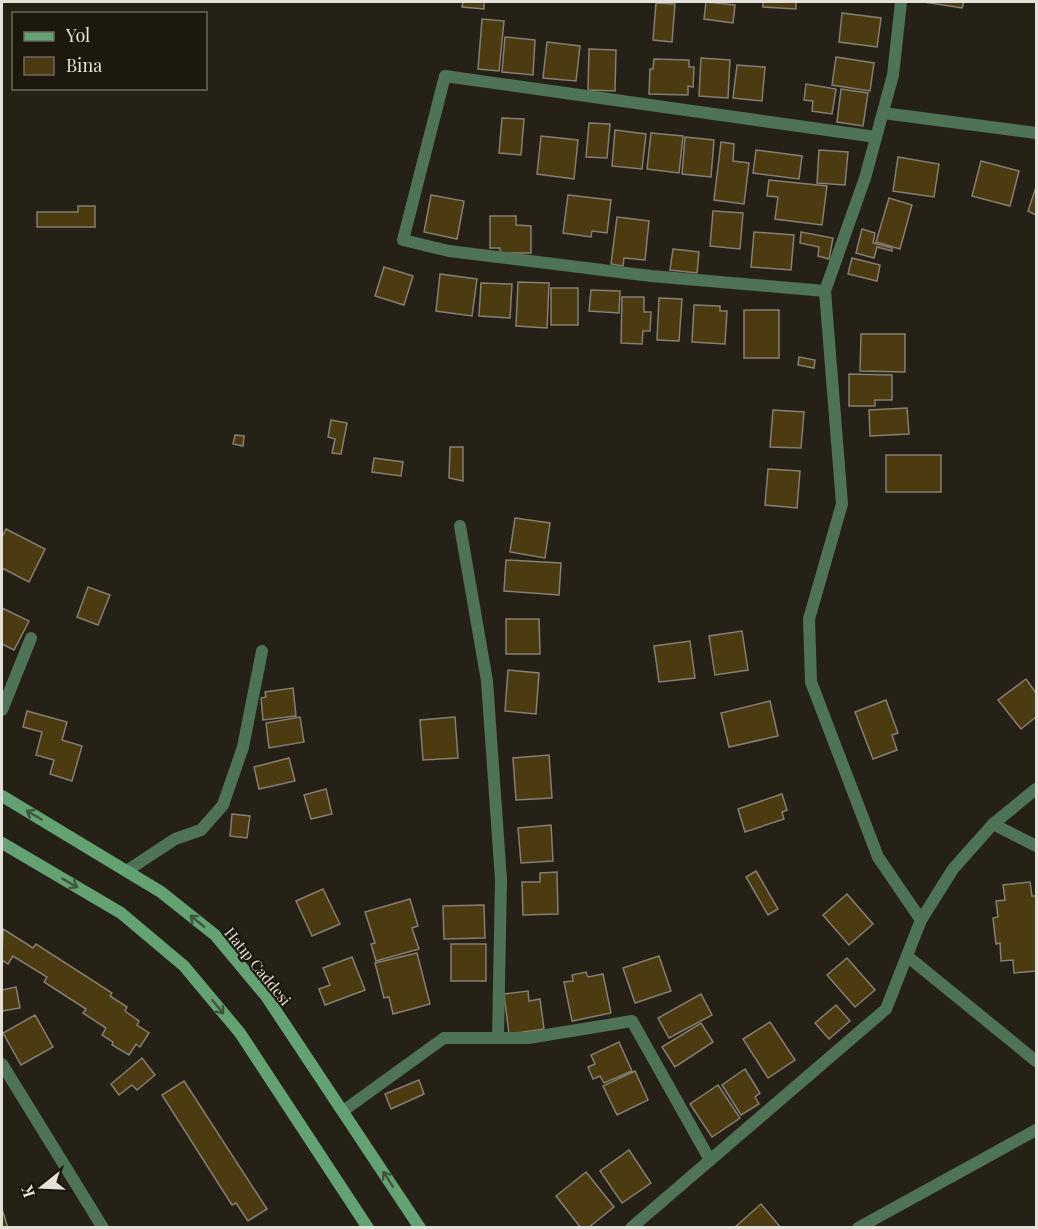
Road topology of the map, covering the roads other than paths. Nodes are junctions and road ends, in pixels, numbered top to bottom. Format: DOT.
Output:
graph roads {
  1 [pos="901,2"];
  2 [pos="883,113"];
  3 [pos="1036,132"];
  4 [pos="876,137"];
  5 [pos="825,291"];
  6 [pos="460,526"];
  7 [pos="31,638"];
  8 [pos="262,651"];
  9 [pos="2,710"];
  10 [pos="1036,789"];
  11 [pos="2,796"];
  12 [pos="993,824"];
  13 [pos="2,843"];
  14 [pos="1036,846"];
  15 [pos="128,870"];
  16 [pos="921,920"];
  17 [pos="907,956"];
  18 [pos="498,1038"];
  19 [pos="1036,1061"];
  20 [pos="2,1064"];
  21 [pos="343,1111"];
  22 [pos="1036,1130"];
  23 [pos="710,1160"];
  24 [pos="103,1227"];
  25 [pos="368,1227"];
  26 [pos="420,1227"];
  27 [pos="631,1227"];
  28 [pos="858,1227"];
  1 -- 2 [label="street"];
  2 -- 3 [label="street"];
  2 -- 4 [label="street"];
  4 -- 5 [label="street"];
  4 -- 5 [label="street"];
  5 -- 16 [label="street"];
  6 -- 18 [label="street"];
  7 -- 9 [label="street"];
  8 -- 15 [label="street"];
  10 -- 12 [label="street"];
  15 -- 11 [label="main road, Hatıp Caddesi, one-way"];
  12 -- 14 [label="street"];
  12 -- 16 [label="street"];
  13 -- 25 [label="main road, one-way"];
  21 -- 15 [label="main road, Hatıp Caddesi, one-way"];
  16 -- 17 [label="street"];
  17 -- 19 [label="street"];
  17 -- 23 [label="street"];
  18 -- 21 [label="street"];
  18 -- 23 [label="street"];
  20 -- 24 [label="street"];
  26 -- 21 [label="main road, Hatıp Caddesi, one-way"];
  22 -- 28 [label="street"];
  23 -- 27 [label="street"];
}
